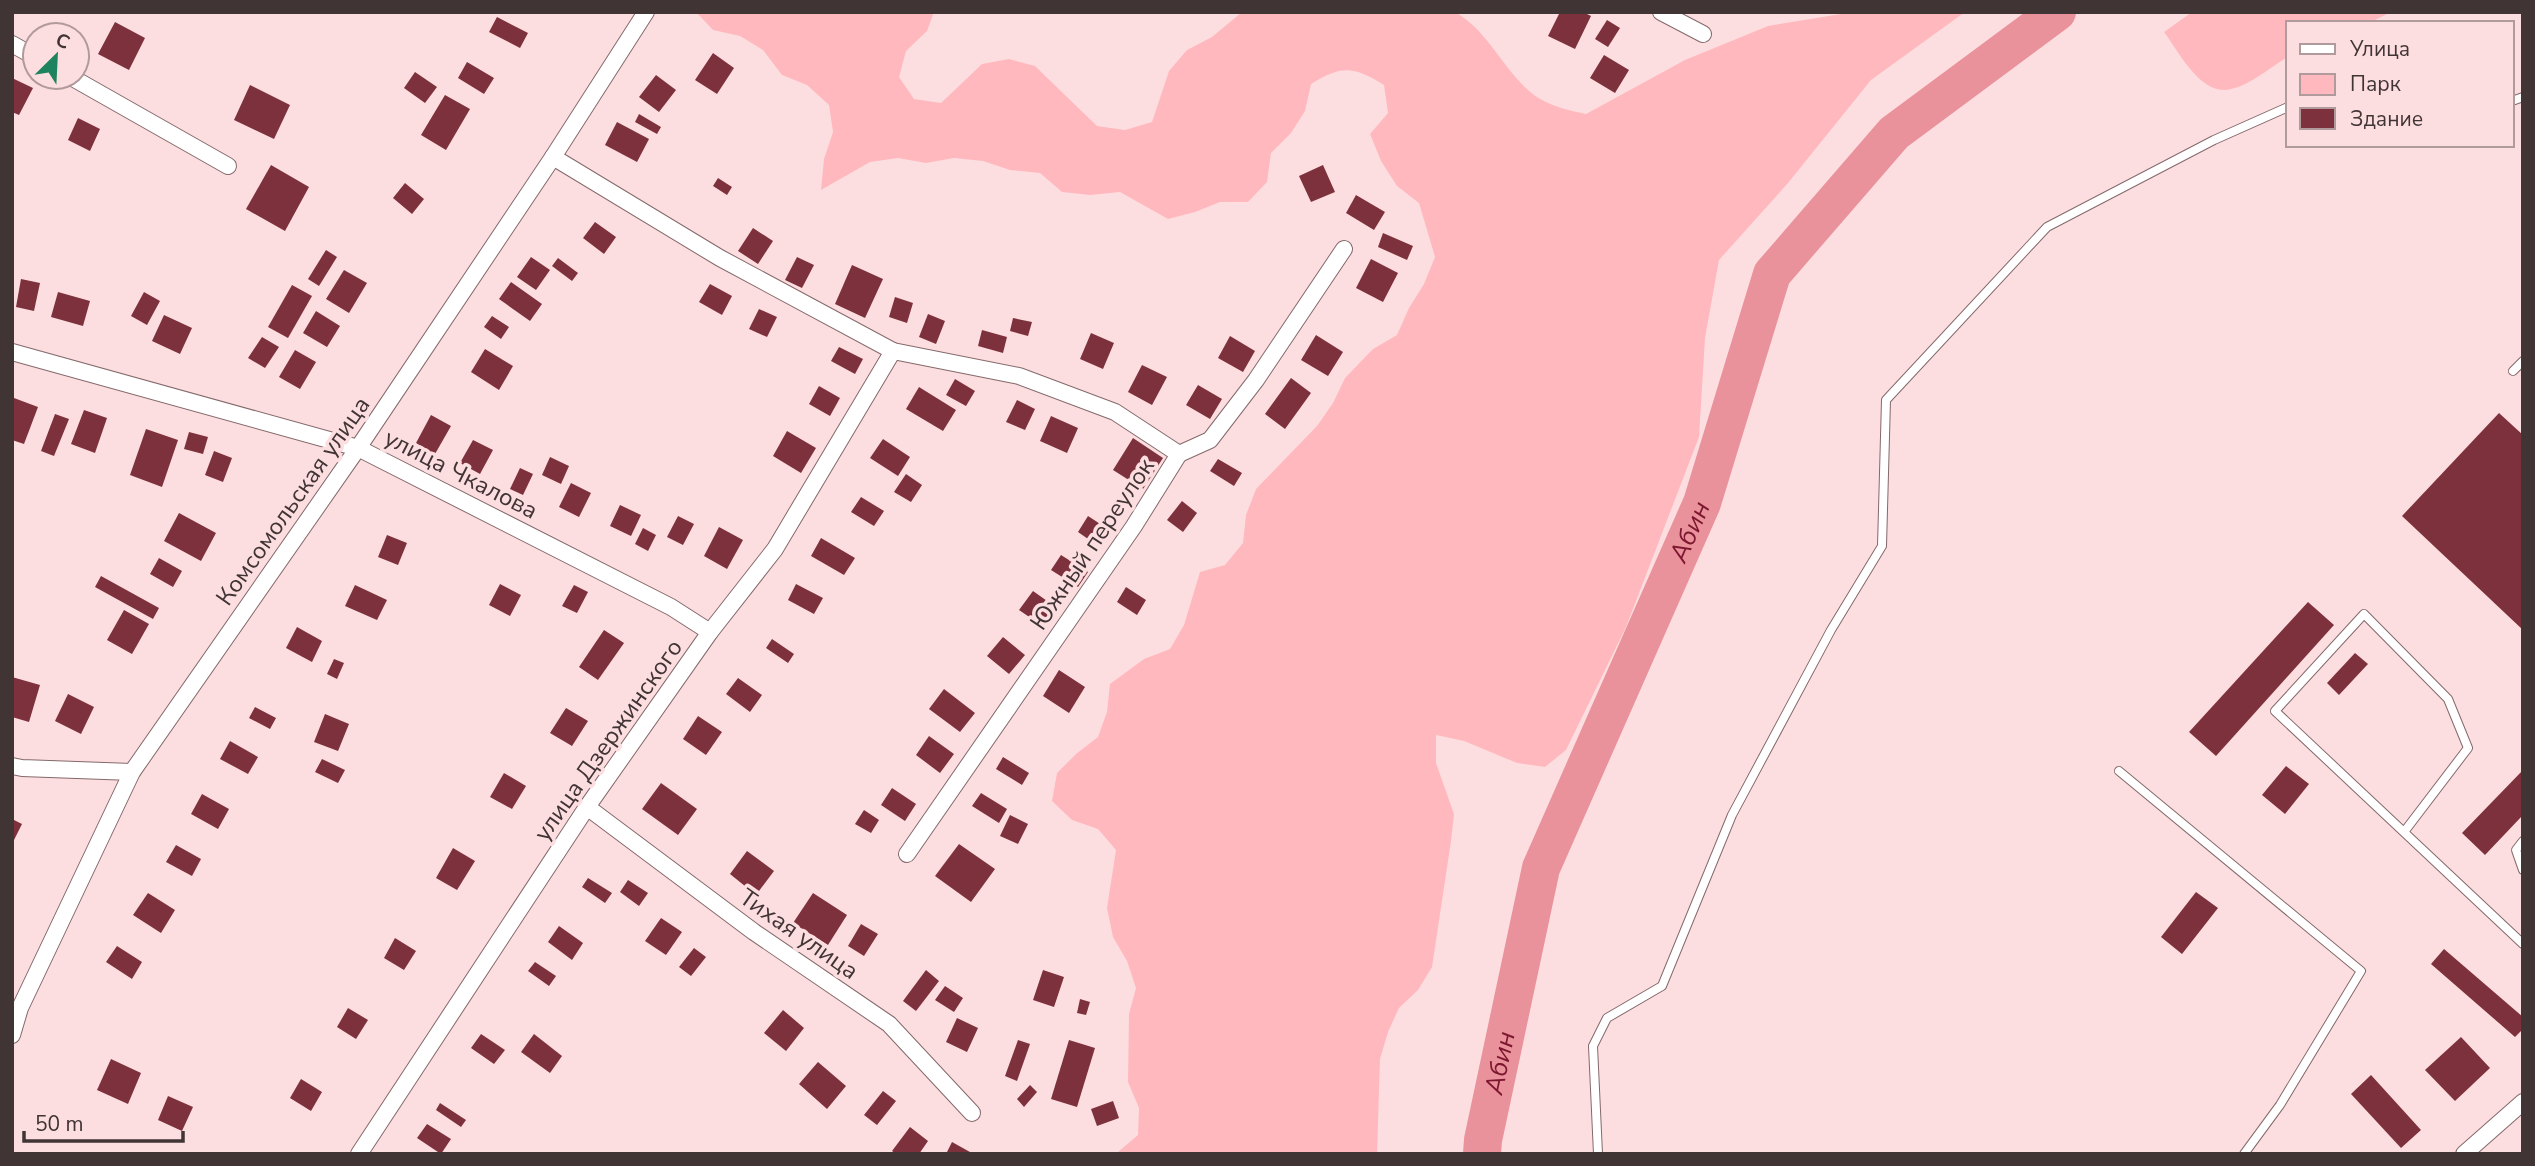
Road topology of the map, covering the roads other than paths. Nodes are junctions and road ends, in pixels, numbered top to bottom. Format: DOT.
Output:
graph roads {
  1 [pos="646,12"];
  2 [pos="1661,12"];
  3 [pos="1703,34"];
  4 [pos="91,88"];
  5 [pos="2286,108"];
  6 [pos="553,157"];
  7 [pos="229,166"];
  8 [pos="1343,249"];
  9 [pos="892,351"];
  10 [pos="12,352"];
  11 [pos="2523,361"];
  12 [pos="2514,371"];
  13 [pos="358,447"];
  14 [pos="1179,454"];
  15 [pos="710,632"];
  16 [pos="12,766"];
  17 [pos="2119,771"];
  18 [pos="132,772"];
  19 [pos="587,807"];
  20 [pos="2404,832"];
  21 [pos="2523,841"];
  22 [pos="907,853"];
  23 [pos="2523,870"];
  24 [pos="2523,944"];
  25 [pos="12,1035"];
  26 [pos="2523,1102"];
  27 [pos="972,1113"];
  28 [pos="359,1154"];
  29 [pos="1598,1154"];
  30 [pos="2244,1154"];
  31 [pos="2463,1154"];
  1 -- 6 [label="street, Комсомольская улица"];
  2 -- 3 [label="street"];
  4 -- 7 [label="street"];
  5 -- 29 [label="lane"];
  6 -- 9 [label="street, Южный переулок"];
  6 -- 13 [label="street, Комсомольская улица"];
  8 -- 14 [label="street"];
  9 -- 14 [label="street, Южный переулок"];
  9 -- 15 [label="street, улица Дзержинского"];
  10 -- 13 [label="street, улица Чкалова"];
  11 -- 12 [label="lane"];
  13 -- 15 [label="street, улица Чкалова"];
  13 -- 18 [label="street, Комсомольская улица"];
  14 -- 22 [label="street, Южный переулок"];
  15 -- 19 [label="street, улица Дзержинского"];
  16 -- 18 [label="street"];
  17 -- 30 [label="lane"];
  18 -- 25 [label="street, Комсомольская улица"];
  19 -- 27 [label="street, Тихая улица"];
  19 -- 28 [label="street, улица Дзержинского"];
  20 -- 20 [label="lane"];
  20 -- 24 [label="lane"];
  21 -- 23 [label="lane"];
  26 -- 31 [label="street"];
}
